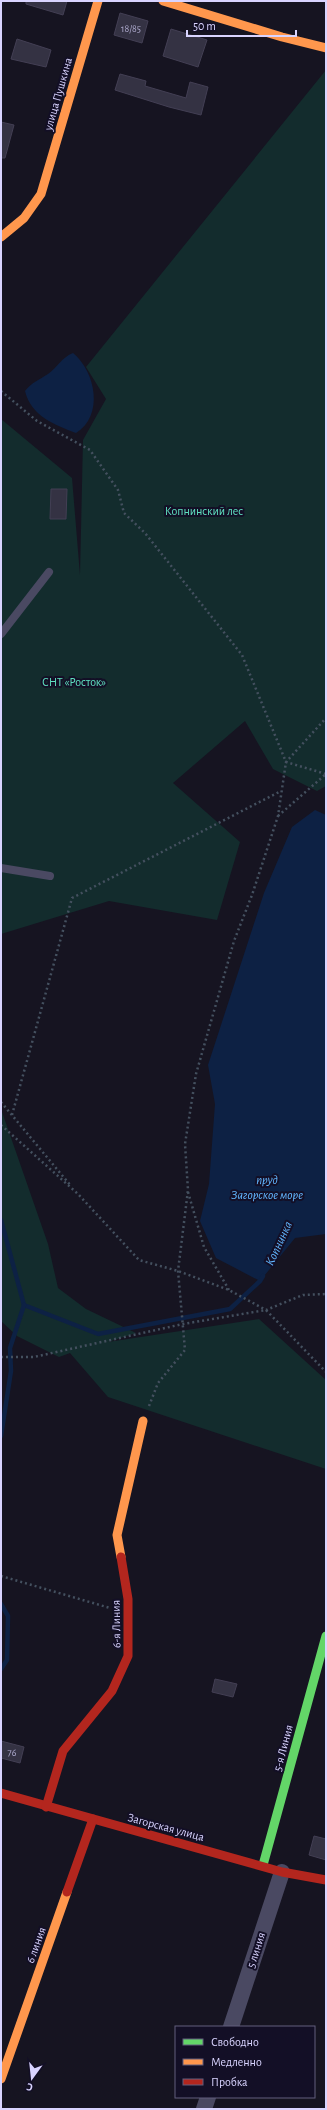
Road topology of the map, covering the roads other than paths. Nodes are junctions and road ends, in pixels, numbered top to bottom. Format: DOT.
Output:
graph roads {
  1 [pos="98,1"];
  2 [pos="163,1"];
  3 [pos="326,48"];
  4 [pos="1,237"];
  5 [pos="49,572"];
  6 [pos="1,634"];
  7 [pos="1,868"];
  8 [pos="50,876"];
  9 [pos="143,1421"];
  10 [pos="326,1636"];
  11 [pos="1,1793"];
  12 [pos="46,1807"];
  13 [pos="93,1819"];
  14 [pos="263,1866"];
  15 [pos="282,1872"];
  16 [pos="326,1880"];
  17 [pos="231,2026"];
  18 [pos="1,2078"];
  19 [pos="208,2098"];
  20 [pos="204,2109"];
  1 -- 4 [label="street, улица Пушкина"];
  2 -- 3 [label="street"];
  5 -- 6 [label="lane"];
  7 -- 8 [label="lane"];
  9 -- 12 [label="street, 6-я Линия"];
  10 -- 14 [label="street, 5-я Линия"];
  11 -- 12 [label="street, Загорская улица"];
  12 -- 13 [label="street, Загорская улица"];
  13 -- 14 [label="street, Загорская улица"];
  13 -- 18 [label="street, 6 линия"];
  14 -- 15 [label="street, Загорская улица"];
  15 -- 16 [label="street, Загорская улица"];
  15 -- 17 [label="street, 5 линия"];
  19 -- 20 [label="street"];
}
